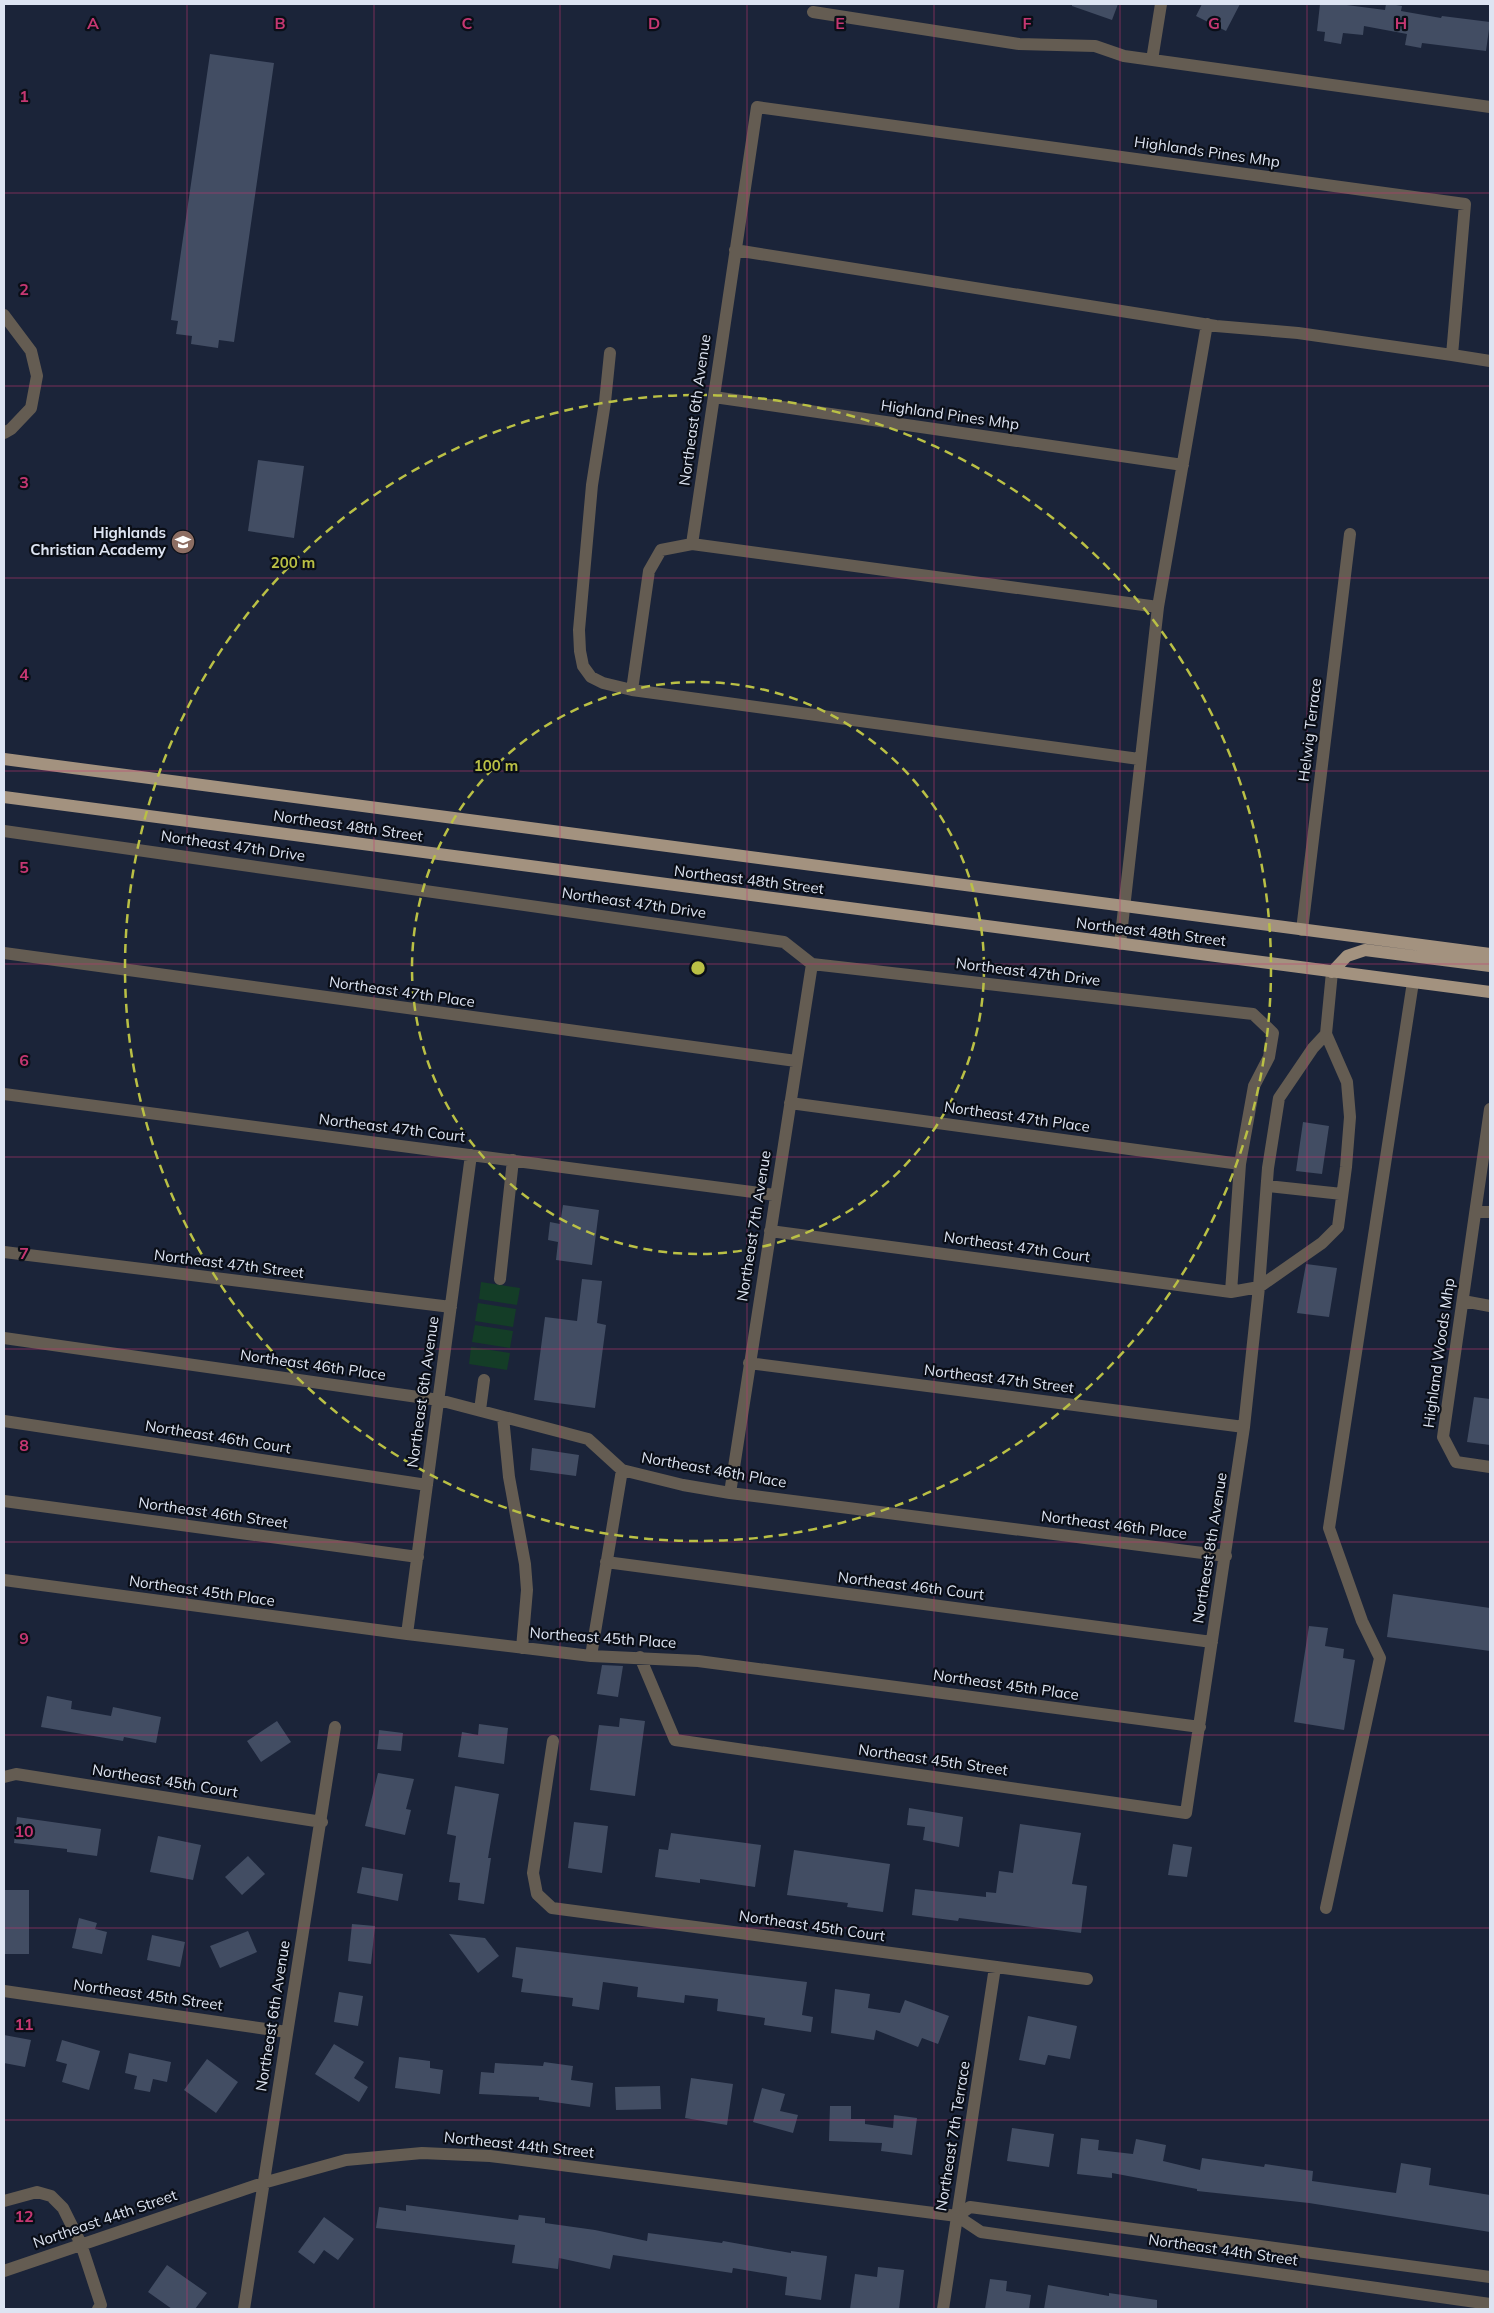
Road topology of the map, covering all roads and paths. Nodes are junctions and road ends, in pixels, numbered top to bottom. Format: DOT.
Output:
graph roads {
  1 [pos="1161,4"];
  2 [pos="813,12"];
  3 [pos="1152,60"];
  4 [pos="756,107"];
  5 [pos="1490,107"];
  6 [pos="735,250"];
  7 [pos="4,315"];
  8 [pos="1207,324"];
  9 [pos="610,353"];
  10 [pos="1452,355"];
  11 [pos="1490,360"];
  12 [pos="714,397"];
  13 [pos="4,433"];
  14 [pos="1183,465"];
  15 [pos="1350,534"];
  16 [pos="692,544"];
  17 [pos="1158,607"];
  18 [pos="632,690"];
  19 [pos="4,759"];
  20 [pos="1139,759"];
  21 [pos="4,797"];
  22 [pos="4,831"];
  23 [pos="1123,906"];
  24 [pos="1302,930"];
  25 [pos="1120,944"];
  26 [pos="4,952"];
  27 [pos="1490,954"];
  28 [pos="812,964"];
  29 [pos="1490,966"];
  30 [pos="1332,972"];
  31 [pos="1413,982"];
  32 [pos="1490,992"];
  33 [pos="1326,1034"];
  34 [pos="796,1061"];
  35 [pos="4,1094"];
  36 [pos="790,1103"];
  37 [pos="1490,1109"];
  38 [pos="471,1155"];
  39 [pos="513,1160"];
  40 [pos="1240,1164"];
  41 [pos="1267,1186"];
  42 [pos="1342,1194"];
  43 [pos="775,1195"];
  44 [pos="1476,1212"];
  45 [pos="1490,1212"];
  46 [pos="770,1231"];
  47 [pos="4,1252"];
  48 [pos="500,1279"];
  49 [pos="1259,1287"];
  50 [pos="1231,1292"];
  51 [pos="1463,1301"];
  52 [pos="1490,1306"];
  53 [pos="451,1307"];
  54 [pos="4,1338"];
  55 [pos="750,1363"];
  56 [pos="484,1380"];
  57 [pos="439,1400"];
  58 [pos="480,1410"];
  59 [pos="503,1416"];
  60 [pos="4,1421"];
  61 [pos="1244,1427"];
  62 [pos="1490,1467"];
  63 [pos="622,1470"];
  64 [pos="427,1486"];
  65 [pos="730,1492"];
  66 [pos="4,1501"];
  67 [pos="1226,1556"];
  68 [pos="418,1557"];
  69 [pos="606,1562"];
  70 [pos="4,1580"];
  71 [pos="407,1634"];
  72 [pos="1212,1642"];
  73 [pos="522,1648"];
  74 [pos="591,1656"];
  75 [pos="640,1657"];
  76 [pos="1200,1727"];
  77 [pos="335,1728"];
  78 [pos="553,1741"];
  79 [pos="4,1777"];
  80 [pos="1186,1813"];
  81 [pos="322,1822"];
  82 [pos="1326,1908"];
  83 [pos="995,1967"];
  84 [pos="1087,1979"];
  85 [pos="4,1991"];
  86 [pos="287,2032"];
  87 [pos="263,2183"];
  88 [pos="4,2201"];
  89 [pos="956,2216"];
  90 [pos="80,2244"];
  91 [pos="4,2272"];
  92 [pos="1490,2277"];
  93 [pos="1490,2304"];
  94 [pos="98,2309"];
  95 [pos="244,2309"];
  96 [pos="943,2309"];
  1 -- 3 [label="street"];
  2 -- 3 [label="street"];
  3 -- 5 [label="street"];
  4 -- 6 [label="street, Northeast 6th Avenue"];
  4 -- 10 [label="street, Highlands Pines Mhp"];
  6 -- 8 [label="street"];
  6 -- 12 [label="street, Northeast 6th Avenue"];
  7 -- 13 [label="street"];
  8 -- 10 [label="street"];
  8 -- 14 [label="street"];
  9 -- 18 [label="street"];
  10 -- 11 [label="street"];
  12 -- 14 [label="street, Highland Pines Mhp"];
  12 -- 16 [label="street, Northeast 6th Avenue"];
  14 -- 17 [label="street"];
  15 -- 24 [label="street, Helwig Terrace"];
  16 -- 17 [label="street"];
  16 -- 18 [label="street"];
  17 -- 20 [label="street"];
  18 -- 20 [label="street"];
  19 -- 23 [label="main road, Northeast 48th Street"];
  20 -- 23 [label="street"];
  21 -- 25 [label="main road, Northeast 48th Street"];
  22 -- 28 [label="street, Northeast 47th Drive"];
  23 -- 24 [label="main road, Northeast 48th Street"];
  23 -- 25 [label="street"];
  24 -- 27 [label="main road, Northeast 48th Street"];
  25 -- 30 [label="main road, Northeast 48th Street"];
  26 -- 34 [label="street, Northeast 47th Place"];
  28 -- 34 [label="street, Northeast 7th Avenue"];
  28 -- 40 [label="street, Northeast 47th Drive"];
  29 -- 30 [label="main road"];
  30 -- 31 [label="main road, Northeast 48th Street"];
  30 -- 33 [label="street"];
  31 -- 32 [label="main road, Northeast 48th Street"];
  31 -- 82 [label="street"];
  33 -- 41 [label="street, Northeast 8th Avenue"];
  33 -- 42 [label="street"];
  34 -- 36 [label="street, Northeast 7th Avenue"];
  35 -- 38 [label="street, Northeast 47th Court"];
  36 -- 40 [label="street, Northeast 47th Place"];
  36 -- 43 [label="street, Northeast 7th Avenue"];
  37 -- 44 [label="street, Highland Woods Mhp"];
  38 -- 39 [label="street, Northeast 47th Court"];
  38 -- 53 [label="street, Northeast 6th Avenue"];
  39 -- 43 [label="street, Northeast 47th Court"];
  39 -- 48 [label="street"];
  40 -- 50 [label="street"];
  41 -- 42 [label="street"];
  41 -- 49 [label="street, Northeast 8th Avenue"];
  42 -- 49 [label="street"];
  43 -- 46 [label="street, Northeast 7th Avenue"];
  44 -- 45 [label="street"];
  44 -- 51 [label="street, Highland Woods Mhp"];
  46 -- 50 [label="street, Northeast 47th Court"];
  46 -- 55 [label="street, Northeast 7th Avenue"];
  47 -- 53 [label="street, Northeast 47th Street"];
  49 -- 50 [label="street, Northeast 47th Court"];
  49 -- 61 [label="street, Northeast 8th Avenue"];
  51 -- 52 [label="street"];
  51 -- 62 [label="street, Highland Woods Mhp"];
  53 -- 57 [label="street, Northeast 6th Avenue"];
  54 -- 57 [label="street, Northeast 46th Place"];
  55 -- 61 [label="street, Northeast 47th Street"];
  55 -- 65 [label="street, Northeast 7th Avenue"];
  56 -- 58 [label="street"];
  57 -- 58 [label="street, Northeast 46th Place"];
  57 -- 64 [label="street, Northeast 6th Avenue"];
  58 -- 59 [label="street, Northeast 46th Place"];
  59 -- 63 [label="street, Northeast 46th Place"];
  59 -- 73 [label="street"];
  60 -- 64 [label="street, Northeast 46th Court"];
  61 -- 67 [label="street, Northeast 8th Avenue"];
  63 -- 65 [label="street, Northeast 46th Place"];
  63 -- 69 [label="street"];
  64 -- 68 [label="street, Northeast 6th Avenue"];
  65 -- 67 [label="street, Northeast 46th Place"];
  66 -- 68 [label="street, Northeast 46th Street"];
  67 -- 72 [label="street, Northeast 8th Avenue"];
  68 -- 71 [label="street, Northeast 6th Avenue"];
  69 -- 72 [label="street, Northeast 46th Court"];
  69 -- 74 [label="street"];
  70 -- 71 [label="street, Northeast 45th Place"];
  71 -- 73 [label="street, Northeast 45th Place"];
  72 -- 76 [label="street, Northeast 8th Avenue"];
  73 -- 74 [label="street, Northeast 45th Place"];
  74 -- 75 [label="street, Northeast 45th Place"];
  75 -- 76 [label="street, Northeast 45th Place"];
  75 -- 80 [label="street, Northeast 45th Street"];
  76 -- 80 [label="street, Northeast 8th Avenue"];
  77 -- 81 [label="street, Northeast 6th Avenue"];
  78 -- 83 [label="street, Northeast 45th Court"];
  79 -- 81 [label="street, Northeast 45th Court"];
  81 -- 86 [label="street, Northeast 6th Avenue"];
  83 -- 84 [label="street, Northeast 45th Court"];
  83 -- 89 [label="street, Northeast 7th Terrace"];
  85 -- 86 [label="street, Northeast 45th Street"];
  86 -- 87 [label="street, Northeast 6th Avenue"];
  87 -- 89 [label="street, Northeast 44th Street"];
  87 -- 90 [label="street, Northeast 44th Street"];
  87 -- 95 [label="street, Northeast 6th Avenue"];
  88 -- 90 [label="street"];
  89 -- 92 [label="street, Northeast 44th Street"];
  89 -- 93 [label="street, Northeast 44th Street"];
  89 -- 96 [label="street, Northeast 7th Terrace"];
  90 -- 91 [label="street, Northeast 44th Street"];
  90 -- 94 [label="street"];
}
